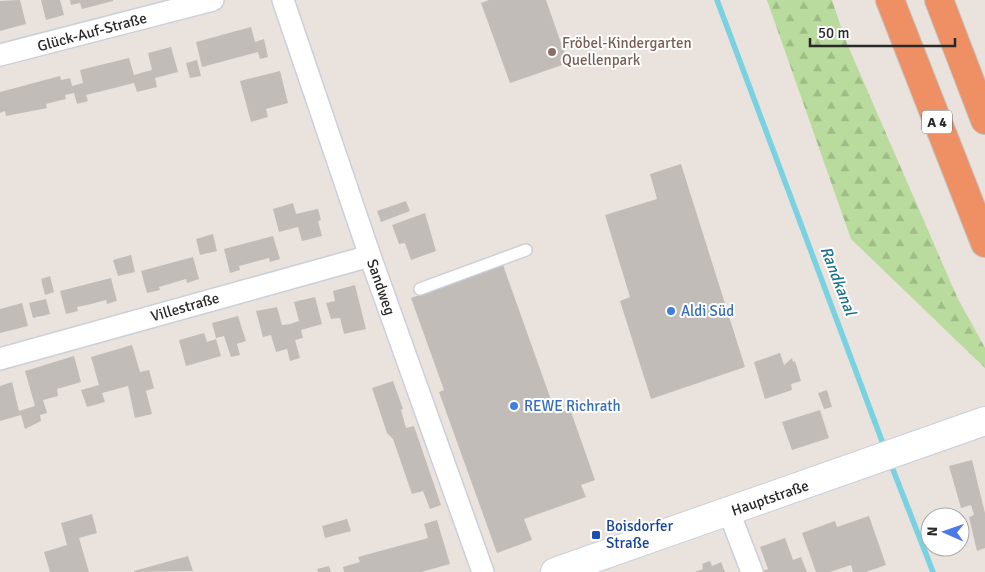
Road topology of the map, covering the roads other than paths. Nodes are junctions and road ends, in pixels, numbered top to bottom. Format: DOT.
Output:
graph roads {
  1 [pos="213,0"];
  2 [pos="284,0"];
  3 [pos="890,0"];
  4 [pos="939,0"];
  5 [pos="0,56"];
  6 [pos="985,120"];
  7 [pos="985,244"];
  8 [pos="526,250"];
  9 [pos="370,256"];
  10 [pos="420,288"];
  11 [pos="0,359"];
  12 [pos="985,421"];
  13 [pos="729,512"];
  14 [pos="483,572"];
  15 [pos="555,572"];
  16 [pos="752,572"];
  1 -- 5 [label="street, Glück-Auf-Straße"];
  2 -- 9 [label="street, Sandweg"];
  3 -- 7 [label="highway, A 4"];
  4 -- 6 [label="highway"];
  8 -- 10 [label="lane"];
  9 -- 11 [label="street, Villestraße"];
  9 -- 14 [label="street, Sandweg"];
  12 -- 13 [label="main road, Hauptstraße"];
  13 -- 15 [label="main road, Hauptstraße"];
  13 -- 16 [label="street"];
}
